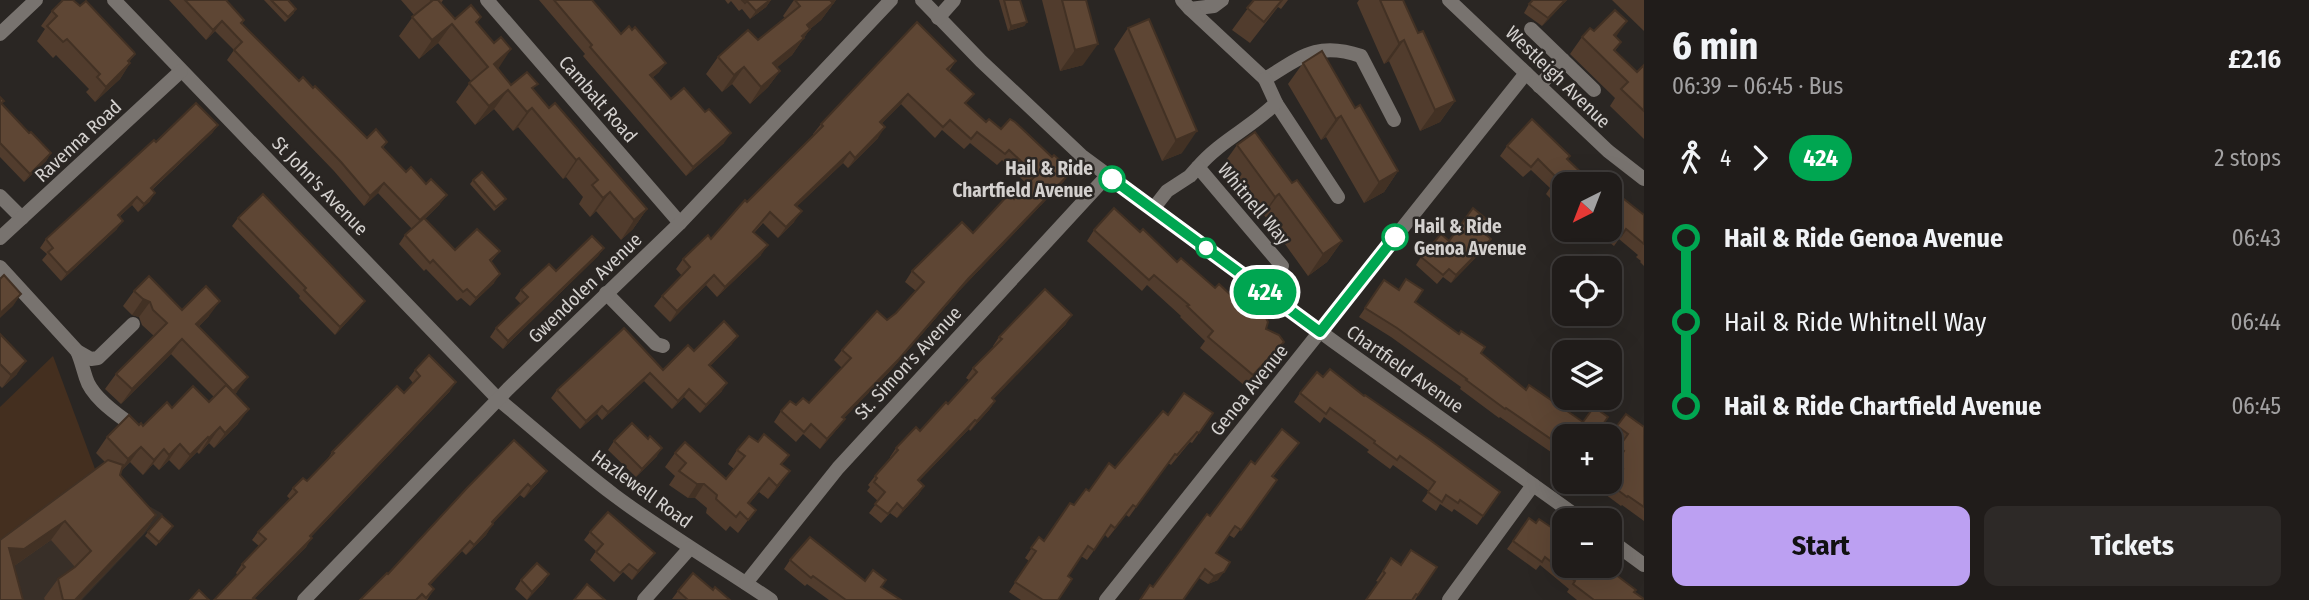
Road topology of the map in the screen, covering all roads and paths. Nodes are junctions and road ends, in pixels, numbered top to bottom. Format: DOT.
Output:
graph roads {
  1 [pos="36,0"];
  2 [pos="114,0"];
  3 [pos="487,0"];
  4 [pos="891,0"];
  5 [pos="922,0"];
  6 [pos="954,0"];
  7 [pos="1222,0"];
  8 [pos="1449,0"];
  9 [pos="1186,4"];
  10 [pos="938,18"];
  11 [pos="1531,29"];
  12 [pos="0,34"];
  13 [pos="1563,60"];
  14 [pos="181,71"];
  15 [pos="1526,73"];
  16 [pos="1265,79"];
  17 [pos="1539,86"];
  18 [pos="1594,90"];
  19 [pos="1276,103"];
  20 [pos="1394,120"];
  21 [pos="1198,167"];
  22 [pos="1107,176"];
  23 [pos="1644,178"];
  24 [pos="0,196"];
  25 [pos="1338,197"];
  26 [pos="1153,209"];
  27 [pos="22,218"];
  28 [pos="680,223"];
  29 [pos="0,238"];
  30 [pos="1282,266"];
  31 [pos="0,267"];
  32 [pos="606,293"];
  33 [pos="133,324"];
  34 [pos="1320,332"];
  35 [pos="663,346"];
  36 [pos="77,351"];
  37 [pos="498,399"];
  38 [pos="125,420"];
  39 [pos="1533,485"];
  40 [pos="1565,508"];
  41 [pos="690,548"];
  42 [pos="1622,549"];
  43 [pos="1644,565"];
  44 [pos="746,583"];
  45 [pos="304,600"];
  46 [pos="644,600"];
  47 [pos="771,600"];
  48 [pos="1106,600"];
  49 [pos="1449,600"];
  1 -- 12 [label="street"];
  2 -- 14 [label="street, St John's Avenue"];
  3 -- 28 [label="street, Cambalt Road"];
  4 -- 28 [label="street, Gwendolen Avenue"];
  5 -- 10 [label="street, Chartfield Avenue"];
  6 -- 10 [label="street"];
  7 -- 9 [label="street"];
  8 -- 15 [label="street, Westleigh Avenue"];
  9 -- 16 [label="street"];
  10 -- 22 [label="street, Chartfield Avenue"];
  11 -- 13 [label="street"];
  13 -- 17 [label="street"];
  13 -- 18 [label="street"];
  14 -- 27 [label="street, Ravenna Road"];
  14 -- 37 [label="street, St John's Avenue"];
  15 -- 17 [label="street, Westleigh Avenue"];
  15 -- 34 [label="street, Genoa Avenue"];
  16 -- 19 [label="street"];
  16 -- 20 [label="street"];
  17 -- 23 [label="street, Westleigh Avenue"];
  19 -- 21 [label="street, Whitnell Way"];
  19 -- 25 [label="street"];
  21 -- 26 [label="street, Whitnell Way"];
  21 -- 30 [label="street, Whitnell Way"];
  22 -- 26 [label="street, Chartfield Avenue"];
  22 -- 44 [label="street, St. Simon's Avenue"];
  24 -- 27 [label="street"];
  26 -- 34 [label="street, Chartfield Avenue"];
  27 -- 29 [label="street, Ravenna Road"];
  28 -- 32 [label="street, Gwendolen Avenue"];
  31 -- 36 [label="street"];
  32 -- 35 [label="street"];
  32 -- 37 [label="street, Gwendolen Avenue"];
  33 -- 36 [label="street"];
  34 -- 39 [label="street, Chartfield Avenue"];
  34 -- 48 [label="street, Genoa Avenue"];
  36 -- 38 [label="street"];
  37 -- 41 [label="street, Hazlewell Road"];
  37 -- 45 [label="street, Gwendolen Avenue"];
  39 -- 40 [label="street, Chartfield Avenue"];
  39 -- 49 [label="street"];
  41 -- 44 [label="street, Hazlewell Road"];
  41 -- 46 [label="street"];
  42 -- 43 [label="street"];
  44 -- 47 [label="street, Hazlewell Road"];
}
